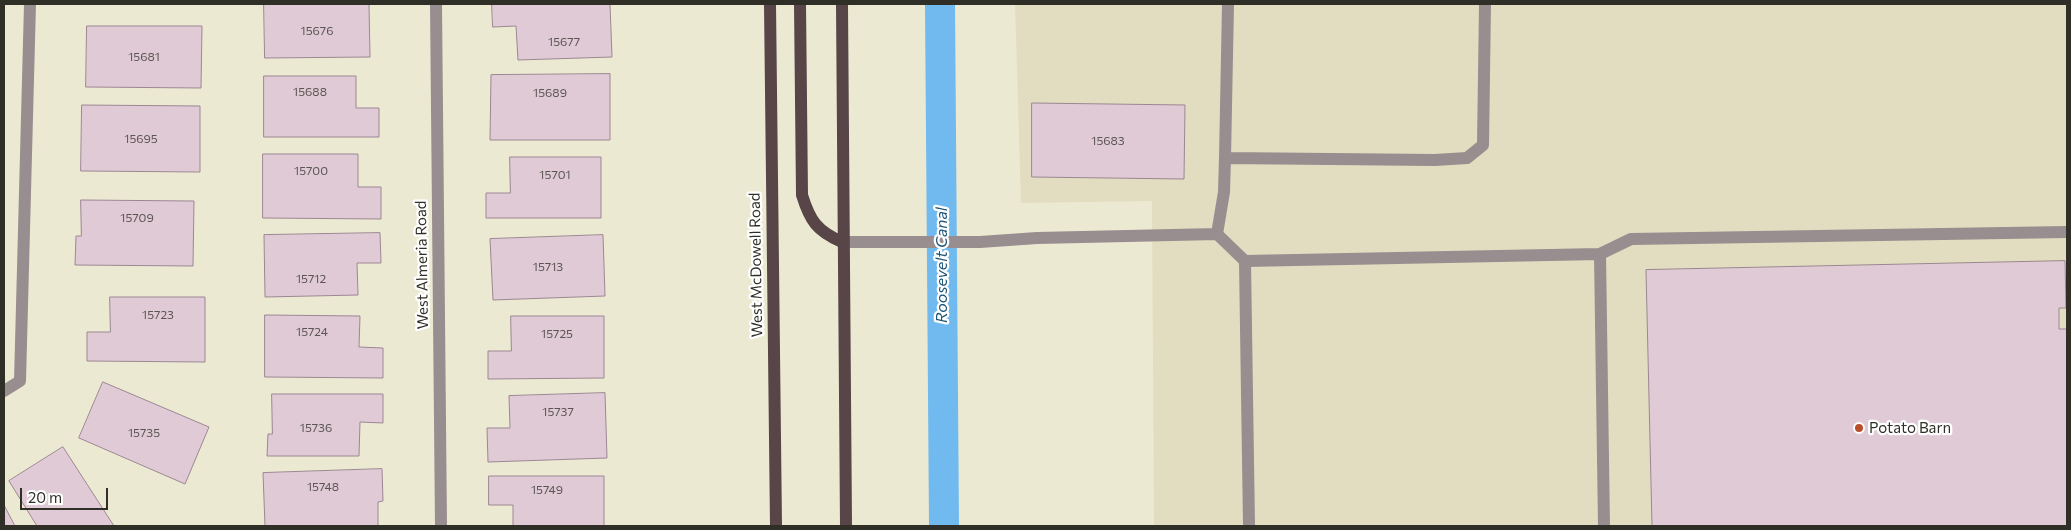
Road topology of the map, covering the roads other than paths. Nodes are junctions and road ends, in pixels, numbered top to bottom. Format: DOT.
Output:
graph roads {
  1 [pos="30,4"];
  2 [pos="436,4"];
  3 [pos="770,4"];
  4 [pos="800,4"];
  5 [pos="842,4"];
  6 [pos="1228,4"];
  7 [pos="1485,4"];
  8 [pos="1225,158"];
  9 [pos="2067,232"];
  10 [pos="1217,234"];
  11 [pos="842,242"];
  12 [pos="1600,254"];
  13 [pos="1244,261"];
  14 [pos="4,391"];
  15 [pos="441,526"];
  16 [pos="776,526"];
  17 [pos="846,526"];
  18 [pos="1249,526"];
  19 [pos="1604,526"];
  1 -- 14 [label="street"];
  2 -- 15 [label="street, West Almeria Road"];
  3 -- 16 [label="main road, West McDowell Road"];
  4 -- 11 [label="main road"];
  5 -- 11 [label="main road"];
  6 -- 8 [label="street"];
  7 -- 8 [label="street"];
  8 -- 10 [label="street"];
  9 -- 12 [label="street"];
  10 -- 11 [label="street"];
  10 -- 13 [label="street"];
  11 -- 17 [label="main road"];
  12 -- 13 [label="street"];
  12 -- 19 [label="street"];
  13 -- 18 [label="street"];
}
